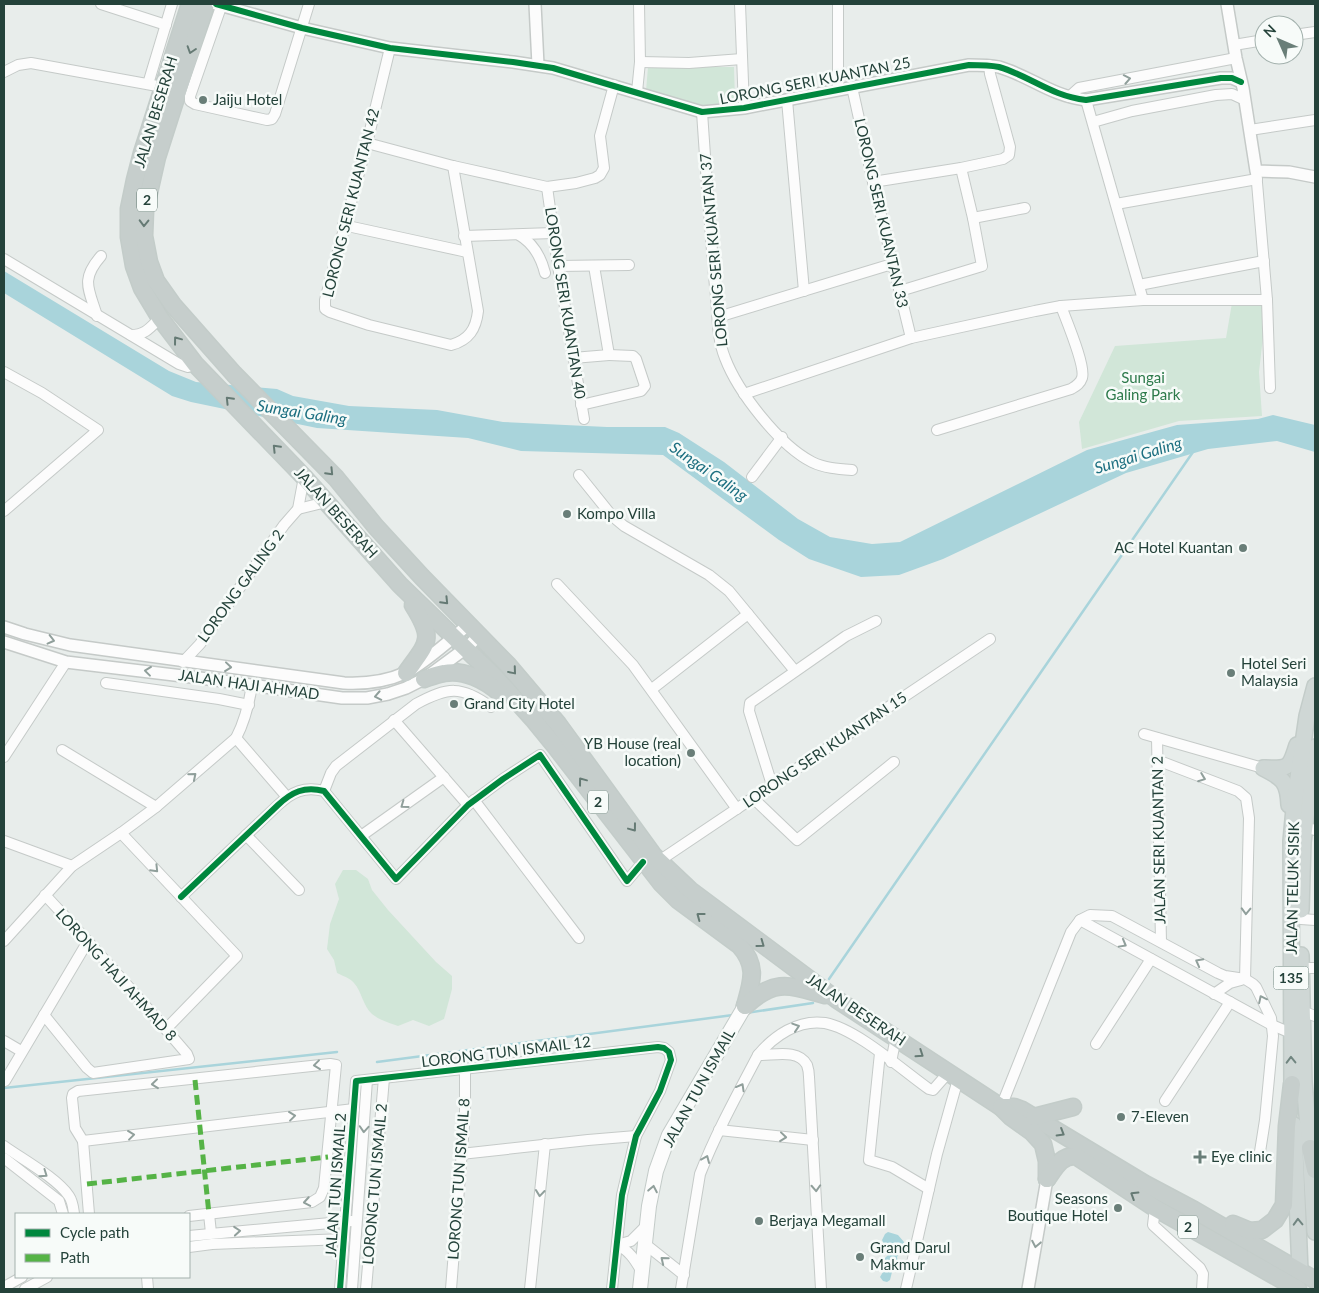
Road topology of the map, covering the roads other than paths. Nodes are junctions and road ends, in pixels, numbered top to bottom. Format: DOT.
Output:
graph roads {
  1 [pos="100,4"];
  2 [pos="172,4"];
  3 [pos="190,4"];
  4 [pos="217,4"];
  5 [pos="310,4"];
  6 [pos="535,4"];
  7 [pos="639,4"];
  8 [pos="740,4"];
  9 [pos="838,4"];
  10 [pos="1227,4"];
  11 [pos="166,25"];
  12 [pos="302,28"];
  13 [pos="1254,42"];
  14 [pos="1234,45"];
  15 [pos="390,48"];
  16 [pos="1236,58"];
  17 [pos="742,59"];
  18 [pos="640,62"];
  19 [pos="538,65"];
  20 [pos="989,65"];
  21 [pos="5,68"];
  22 [pos="1241,82"];
  23 [pos="614,85"];
  24 [pos="155,86"];
  25 [pos="852,87"];
  26 [pos="838,90"];
  27 [pos="636,92"];
  28 [pos="1069,97"];
  29 [pos="787,100"];
  30 [pos="1086,100"];
  31 [pos="1245,100"];
  32 [pos="744,108"];
  33 [pos="702,112"];
  34 [pos="1315,120"];
  35 [pos="1093,122"];
  36 [pos="1250,130"];
  37 [pos="367,143"];
  38 [pos="453,166"];
  39 [pos="961,168"];
  40 [pos="1257,175"];
  41 [pos="1315,177"];
  42 [pos="873,182"];
  43 [pos="547,187"];
  44 [pos="1116,204"];
  45 [pos="1025,208"];
  46 [pos="973,218"];
  47 [pos="344,225"];
  48 [pos="553,233"];
  49 [pos="519,235"];
  50 [pos="464,236"];
  51 [pos="466,252"];
  52 [pos="101,256"];
  53 [pos="4,259"];
  54 [pos="1264,262"];
  55 [pos="892,264"];
  56 [pos="629,265"];
  57 [pos="558,266"];
  58 [pos="594,266"];
  59 [pos="545,273"];
  60 [pos="1139,285"];
  61 [pos="900,290"];
  62 [pos="804,291"];
  63 [pos="1143,300"];
  64 [pos="1267,300"];
  65 [pos="1061,306"];
  66 [pos="97,316"];
  67 [pos="718,317"];
  68 [pos="160,318"];
  69 [pos="131,335"];
  70 [pos="911,338"];
  71 [pos="609,355"];
  72 [pos="574,358"];
  73 [pos="196,364"];
  74 [pos="4,372"];
  75 [pos="1270,388"];
  76 [pos="744,394"];
  77 [pos="581,405"];
  78 [pos="584,419"];
  79 [pos="937,430"];
  80 [pos="782,437"];
  81 [pos="852,470"];
  82 [pos="579,475"];
  83 [pos="304,477"];
  84 [pos="752,477"];
  85 [pos="326,502"];
  86 [pos="298,509"];
  87 [pos="4,511"];
  88 [pos="557,584"];
  89 [pos="400,585"];
  90 [pos="748,614"];
  91 [pos="876,621"];
  92 [pos="5,627"];
  93 [pos="474,631"];
  94 [pos="454,637"];
  95 [pos="990,639"];
  96 [pos="4,642"];
  97 [pos="466,648"];
  98 [pos="66,662"];
  99 [pos="183,662"];
  100 [pos="794,671"];
  101 [pos="424,679"];
  102 [pos="406,680"];
  103 [pos="106,683"];
  104 [pos="252,685"];
  105 [pos="1315,686"];
  106 [pos="652,689"];
  107 [pos="416,704"];
  108 [pos="249,706"];
  109 [pos="491,707"];
  110 [pos="1307,716"];
  111 [pos="533,719"];
  112 [pos="394,720"];
  113 [pos="1144,734"];
  114 [pos="236,738"];
  115 [pos="1157,738"];
  116 [pos="1315,747"];
  117 [pos="62,750"];
  118 [pos="4,757"];
  119 [pos="1157,760"];
  120 [pos="894,762"];
  121 [pos="1263,768"];
  122 [pos="444,777"];
  123 [pos="772,786"];
  124 [pos="324,791"];
  125 [pos="287,797"];
  126 [pos="753,798"];
  127 [pos="471,802"];
  128 [pos="156,807"];
  129 [pos="737,809"];
  130 [pos="1310,828"];
  131 [pos="121,833"];
  132 [pos="246,834"];
  133 [pos="361,836"];
  134 [pos="4,841"];
  135 [pos="1291,841"];
  136 [pos="651,861"];
  137 [pos="72,866"];
  138 [pos="299,890"];
  139 [pos="45,895"];
  140 [pos="181,897"];
  141 [pos="1080,920"];
  142 [pos="1308,920"];
  143 [pos="579,938"];
  144 [pos="4,941"];
  145 [pos="88,941"];
  146 [pos="1161,942"];
  147 [pos="1151,959"];
  148 [pos="1308,968"];
  149 [pos="1244,979"];
  150 [pos="1214,994"];
  151 [pos="836,999"];
  152 [pos="1230,1002"];
  153 [pos="744,1008"];
  154 [pos="1309,1014"];
  155 [pos="44,1015"];
  156 [pos="1272,1025"];
  157 [pos="166,1029"];
  158 [pos="1291,1033"];
  159 [pos="896,1037"];
  160 [pos="4,1041"];
  161 [pos="1096,1044"];
  162 [pos="21,1052"];
  163 [pos="880,1053"];
  164 [pos="758,1055"];
  165 [pos="891,1062"];
  166 [pos="465,1069"];
  167 [pos="953,1076"];
  168 [pos="384,1078"];
  169 [pos="367,1080"];
  170 [pos="5,1081"];
  171 [pos="356,1082"];
  172 [pos="1292,1084"];
  173 [pos="1165,1101"];
  174 [pos="1002,1107"];
  175 [pos="1073,1107"];
  176 [pos="354,1108"];
  177 [pos="332,1111"];
  178 [pos="1034,1116"];
  179 [pos="719,1130"];
  180 [pos="636,1136"];
  181 [pos="813,1140"];
  182 [pos="82,1141"];
  183 [pos="544,1144"];
  184 [pos="4,1146"];
  185 [pos="1310,1148"];
  186 [pos="462,1154"];
  187 [pos="4,1158"];
  188 [pos="1259,1158"];
  189 [pos="1315,1170"];
  190 [pos="1047,1179"];
  191 [pos="1145,1184"];
  192 [pos="929,1190"];
  193 [pos="72,1202"];
  194 [pos="88,1202"];
  195 [pos="1155,1208"];
  196 [pos="63,1213"];
  197 [pos="74,1213"];
  198 [pos="89,1213"];
  199 [pos="209,1214"];
  200 [pos="190,1216"];
  201 [pos="345,1221"];
  202 [pos="358,1221"];
  203 [pos="647,1225"];
  204 [pos="1315,1232"];
  205 [pos="211,1233"];
  206 [pos="190,1236"];
  207 [pos="1206,1238"];
  208 [pos="344,1239"];
  209 [pos="645,1244"];
  210 [pos="617,1245"];
  211 [pos="190,1247"];
  212 [pos="1300,1271"];
  213 [pos="642,1272"];
  214 [pos="684,1275"];
  215 [pos="20,1278"];
  216 [pos="45,1278"];
  217 [pos="1315,1280"];
  218 [pos="4,1287"];
  219 [pos="25,1289"];
  220 [pos="340,1289"];
  221 [pos="352,1289"];
  222 [pos="366,1289"];
  223 [pos="451,1289"];
  224 [pos="530,1289"];
  225 [pos="612,1289"];
  226 [pos="640,1289"];
  227 [pos="680,1289"];
  228 [pos="821,1289"];
  229 [pos="906,1289"];
  230 [pos="1028,1289"];
  231 [pos="1202,1289"];
  232 [pos="1280,1289"];
  233 [pos="1299,1289"];
  1 -- 11 [label="street"];
  2 -- 11 [label="street"];
  3 -- 24 [label="highway, JALAN BESERAH / 2"];
  4 -- 12 [label="street, LORONG SERI KUANTAN 25"];
  4 -- 12 [label="street"];
  4 -- 93 [label="highway, JALAN BESERAH / 2, one-way"];
  5 -- 12 [label="street"];
  6 -- 19 [label="street"];
  7 -- 18 [label="street"];
  8 -- 17 [label="street"];
  9 -- 26 [label="street"];
  10 -- 14 [label="street"];
  11 -- 24 [label="street"];
  12 -- 15 [label="street, LORONG SERI KUANTAN 25"];
  13 -- 14 [label="street"];
  14 -- 16 [label="street"];
  15 -- 19 [label="street, LORONG SERI KUANTAN 25"];
  15 -- 37 [label="street, LORONG SERI KUANTAN 42"];
  16 -- 22 [label="street"];
  28 -- 16 [label="street, one-way"];
  17 -- 18 [label="street"];
  17 -- 32 [label="street"];
  18 -- 27 [label="street"];
  19 -- 23 [label="street, LORONG SERI KUANTAN 25"];
  20 -- 25 [label="street, LORONG SERI KUANTAN 25"];
  20 -- 28 [label="street, LORONG SERI KUANTAN 25"];
  20 -- 39 [label="street"];
  21 -- 24 [label="street"];
  22 -- 30 [label="street, LORONG SERI KUANTAN 25"];
  22 -- 31 [label="street"];
  23 -- 27 [label="street, LORONG SERI KUANTAN 25"];
  23 -- 43 [label="street"];
  24 -- 68 [label="highway, JALAN BESERAH / 2"];
  25 -- 26 [label="street, LORONG SERI KUANTAN 25"];
  25 -- 42 [label="street, LORONG SERI KUANTAN 33"];
  26 -- 29 [label="street, LORONG SERI KUANTAN 25"];
  27 -- 33 [label="street, LORONG SERI KUANTAN 25"];
  28 -- 30 [label="street, LORONG SERI KUANTAN 25"];
  29 -- 32 [label="street, LORONG SERI KUANTAN 25"];
  29 -- 62 [label="street"];
  30 -- 35 [label="street"];
  31 -- 35 [label="street"];
  31 -- 36 [label="street"];
  32 -- 33 [label="street, LORONG SERI KUANTAN 25"];
  33 -- 67 [label="street, LORONG SERI KUANTAN 37"];
  34 -- 36 [label="street"];
  35 -- 44 [label="street"];
  36 -- 40 [label="street"];
  37 -- 38 [label="street"];
  37 -- 47 [label="street, LORONG SERI KUANTAN 42"];
  38 -- 43 [label="street"];
  38 -- 50 [label="street"];
  39 -- 42 [label="street"];
  39 -- 46 [label="street"];
  40 -- 41 [label="street"];
  40 -- 44 [label="street"];
  40 -- 54 [label="street"];
  42 -- 55 [label="street, LORONG SERI KUANTAN 33"];
  43 -- 48 [label="street, LORONG SERI KUANTAN 40"];
  44 -- 60 [label="street"];
  45 -- 46 [label="street"];
  46 -- 61 [label="street"];
  47 -- 51 [label="street"];
  47 -- 51 [label="street, LORONG SERI KUANTAN 42"];
  48 -- 49 [label="street"];
  48 -- 57 [label="street, LORONG SERI KUANTAN 40"];
  49 -- 50 [label="street"];
  49 -- 59 [label="street"];
  50 -- 51 [label="street"];
  52 -- 66 [label="street"];
  53 -- 66 [label="street"];
  54 -- 60 [label="street"];
  54 -- 64 [label="street"];
  55 -- 61 [label="street, LORONG SERI KUANTAN 33"];
  55 -- 62 [label="street"];
  56 -- 58 [label="street"];
  57 -- 58 [label="street"];
  57 -- 72 [label="street, LORONG SERI KUANTAN 40"];
  58 -- 71 [label="street"];
  60 -- 63 [label="street"];
  61 -- 70 [label="street, LORONG SERI KUANTAN 33"];
  62 -- 67 [label="street"];
  63 -- 64 [label="street"];
  63 -- 65 [label="street"];
  64 -- 75 [label="street"];
  65 -- 70 [label="street"];
  65 -- 79 [label="street"];
  66 -- 69 [label="street"];
  67 -- 76 [label="street, LORONG SERI KUANTAN 37"];
  68 -- 69 [label="street"];
  73 -- 68 [label="highway, JALAN BESERAH / 2, one-way"];
  69 -- 73 [label="street"];
  70 -- 76 [label="street"];
  71 -- 72 [label="street"];
  71 -- 77 [label="street"];
  72 -- 77 [label="street, LORONG SERI KUANTAN 40"];
  83 -- 73 [label="highway, JALAN BESERAH / 2, one-way"];
  74 -- 87 [label="street"];
  76 -- 80 [label="street, LORONG SERI KUANTAN 37"];
  77 -- 78 [label="street, LORONG SERI KUANTAN 40"];
  80 -- 81 [label="street, LORONG SERI KUANTAN 37"];
  80 -- 84 [label="street"];
  82 -- 90 [label="street"];
  83 -- 85 [label="highway, JALAN BESERAH / 2"];
  83 -- 86 [label="street, LORONG GALING 2"];
  85 -- 86 [label="street"];
  85 -- 89 [label="highway, JALAN BESERAH / 2"];
  86 -- 99 [label="street, LORONG GALING 2"];
  88 -- 106 [label="street"];
  89 -- 94 [label="highway, JALAN BESERAH / 2"];
  89 -- 102 [label="highway"];
  90 -- 100 [label="street"];
  90 -- 106 [label="street"];
  91 -- 100 [label="street"];
  92 -- 99 [label="street, JALAN HAJI AHMAD, one-way"];
  93 -- 94 [label="street, JALAN HAJI AHMAD"];
  93 -- 97 [label="street, JALAN HAJI AHMAD"];
  93 -- 136 [label="highway, JALAN BESERAH / 2, one-way"];
  94 -- 97 [label="highway, JALAN BESERAH / 2"];
  94 -- 102 [label="street, JALAN HAJI AHMAD"];
  95 -- 123 [label="street, LORONG SERI KUANTAN 15"];
  96 -- 98 [label="street, JALAN HAJI AHMAD"];
  97 -- 101 [label="street, JALAN HAJI AHMAD"];
  97 -- 111 [label="highway, JALAN BESERAH / 2"];
  104 -- 98 [label="street, JALAN HAJI AHMAD, one-way"];
  98 -- 118 [label="street"];
  99 -- 102 [label="street, JALAN HAJI AHMAD, one-way"];
  100 -- 123 [label="street"];
  101 -- 102 [label="street, JALAN HAJI AHMAD"];
  101 -- 111 [label="highway"];
  102 -- 104 [label="street, JALAN HAJI AHMAD, one-way"];
  102 -- 107 [label="street"];
  103 -- 108 [label="street"];
  104 -- 108 [label="street"];
  105 -- 110 [label="main road, JALAN TELUK SISIK / 135"];
  106 -- 129 [label="street"];
  107 -- 109 [label="street"];
  107 -- 112 [label="street"];
  108 -- 114 [label="street"];
  110 -- 121 [label="main road"];
  110 -- 135 [label="main road, JALAN TELUK SISIK / 135"];
  136 -- 111 [label="highway, JALAN BESERAH / 2, one-way"];
  112 -- 122 [label="street"];
  112 -- 124 [label="street"];
  113 -- 115 [label="street"];
  114 -- 125 [label="street"];
  128 -- 114 [label="street, one-way"];
  115 -- 119 [label="street, JALAN SERI KUANTAN 2"];
  115 -- 121 [label="street"];
  116 -- 130 [label="main road, JALAN TELUK SISIK / 135"];
  117 -- 128 [label="street"];
  119 -- 146 [label="street, JALAN SERI KUANTAN 2"];
  119 -- 149 [label="street, one-way"];
  120 -- 126 [label="street"];
  121 -- 135 [label="main road"];
  122 -- 127 [label="street"];
  122 -- 133 [label="street, one-way"];
  123 -- 126 [label="street, LORONG SERI KUANTAN 15"];
  124 -- 125 [label="street"];
  124 -- 133 [label="street"];
  125 -- 132 [label="street"];
  126 -- 129 [label="street, LORONG SERI KUANTAN 15"];
  127 -- 133 [label="street"];
  127 -- 136 [label="street, LORONG SERI KUANTAN 15"];
  127 -- 143 [label="street"];
  128 -- 131 [label="street"];
  129 -- 136 [label="street, LORONG SERI KUANTAN 15"];
  130 -- 142 [label="main road, JALAN TELUK SISIK / 135"];
  131 -- 137 [label="street"];
  131 -- 140 [label="street, one-way"];
  132 -- 138 [label="street"];
  132 -- 140 [label="street"];
  134 -- 137 [label="street"];
  135 -- 158 [label="main road, JALAN TELUK SISIK / 135"];
  136 -- 151 [label="highway, JALAN BESERAH / 2, one-way"];
  153 -- 136 [label="highway, JALAN BESERAH / 2, one-way"];
  137 -- 139 [label="street"];
  139 -- 144 [label="street"];
  139 -- 145 [label="street, LORONG HAJI AHMAD 8"];
  140 -- 157 [label="street"];
  141 -- 146 [label="street"];
  141 -- 147 [label="street, one-way"];
  141 -- 174 [label="street"];
  142 -- 148 [label="main road, JALAN TELUK SISIK / 135"];
  145 -- 155 [label="street"];
  145 -- 157 [label="street, LORONG HAJI AHMAD 8"];
  149 -- 146 [label="street, one-way"];
  147 -- 150 [label="street"];
  147 -- 161 [label="street"];
  148 -- 154 [label="main road, JALAN TELUK SISIK / 135"];
  149 -- 150 [label="street"];
  156 -- 149 [label="street, one-way"];
  150 -- 152 [label="street"];
  151 -- 153 [label="highway, 2"];
  151 -- 159 [label="highway, JALAN BESERAH / 2"];
  152 -- 156 [label="street"];
  152 -- 173 [label="street"];
  203 -- 153 [label="main road, JALAN TUN ISMAIL, one-way"];
  154 -- 185 [label="main road, JALAN TELUK SISIK / 135"];
  155 -- 157 [label="street, LORONG HAJI AHMAD 8"];
  155 -- 162 [label="street"];
  156 -- 158 [label="street"];
  156 -- 188 [label="street"];
  172 -- 158 [label="main road, JALAN TELUK SISIK / 135, one-way"];
  159 -- 165 [label="street"];
  159 -- 167 [label="highway, JALAN BESERAH / 2, one-way"];
  160 -- 162 [label="street"];
  162 -- 170 [label="street"];
  164 -- 163 [label="street, one-way"];
  163 -- 165 [label="street"];
  163 -- 192 [label="street"];
  179 -- 164 [label="street, one-way"];
  164 -- 181 [label="street"];
  165 -- 167 [label="street"];
  166 -- 168 [label="street, LORONG TUN ISMAIL 12"];
  166 -- 180 [label="street, LORONG TUN ISMAIL 12"];
  166 -- 186 [label="street, LORONG TUN ISMAIL 8"];
  167 -- 174 [label="highway, JALAN BESERAH / 2"];
  167 -- 192 [label="street"];
  168 -- 169 [label="street, LORONG TUN ISMAIL 12"];
  168 -- 222 [label="street, LORONG TUN ISMAIL 2"];
  169 -- 171 [label="street, LORONG TUN ISMAIL 12"];
  169 -- 202 [label="street, JALAN TUN ISMAIL 2, one-way"];
  171 -- 176 [label="street, JALAN TUN ISMAIL 2"];
  172 -- 191 [label="highway"];
  212 -- 172 [label="main road, JALAN TELUK SISIK / 135, one-way"];
  174 -- 178 [label="highway, JALAN BESERAH / 2"];
  174 -- 190 [label="highway, 2"];
  175 -- 178 [label="highway"];
  176 -- 177 [label="street"];
  176 -- 201 [label="street, JALAN TUN ISMAIL 2"];
  182 -- 177 [label="street, one-way"];
  177 -- 182 [label="street, one-way"];
  177 -- 199 [label="street, one-way"];
  178 -- 191 [label="highway, JALAN BESERAH / 2, one-way"];
  179 -- 181 [label="street, one-way"];
  214 -- 179 [label="street, one-way"];
  180 -- 183 [label="street"];
  180 -- 210 [label="street"];
  181 -- 228 [label="street, one-way"];
  182 -- 194 [label="street"];
  183 -- 186 [label="street"];
  183 -- 224 [label="street, one-way"];
  184 -- 193 [label="street, one-way"];
  185 -- 189 [label="highway"];
  185 -- 204 [label="main road, JALAN TELUK SISIK / 135"];
  186 -- 223 [label="street, LORONG TUN ISMAIL 8"];
  187 -- 196 [label="street"];
  195 -- 190 [label="highway, 2, one-way"];
  190 -- 230 [label="street, one-way"];
  191 -- 212 [label="highway, JALAN BESERAH / 2"];
  192 -- 229 [label="street"];
  193 -- 194 [label="street"];
  193 -- 197 [label="street"];
  194 -- 198 [label="street"];
  195 -- 207 [label="highway, 2"];
  195 -- 231 [label="street"];
  199 -- 200 [label="street"];
  199 -- 205 [label="street"];
  201 -- 202 [label="street"];
  205 -- 201 [label="street, one-way"];
  201 -- 208 [label="street, JALAN TUN ISMAIL 2"];
  202 -- 221 [label="street, JALAN TUN ISMAIL 2"];
  203 -- 209 [label="main road, JALAN TUN ISMAIL"];
  203 -- 210 [label="street"];
  205 -- 206 [label="street"];
  207 -- 232 [label="highway"];
  207 -- 233 [label="highway, 2"];
  208 -- 211 [label="street"];
  208 -- 220 [label="street, JALAN TUN ISMAIL 2"];
  209 -- 213 [label="main road, JALAN TUN ISMAIL"];
  214 -- 209 [label="street, one-way"];
  210 -- 213 [label="street"];
  210 -- 225 [label="street"];
  212 -- 217 [label="highway, JALAN BESERAH / 2"];
  212 -- 233 [label="highway, 2"];
  213 -- 226 [label="main road, JALAN TUN ISMAIL"];
  214 -- 227 [label="street"];
  215 -- 218 [label="street"];
  216 -- 219 [label="street"];
}
